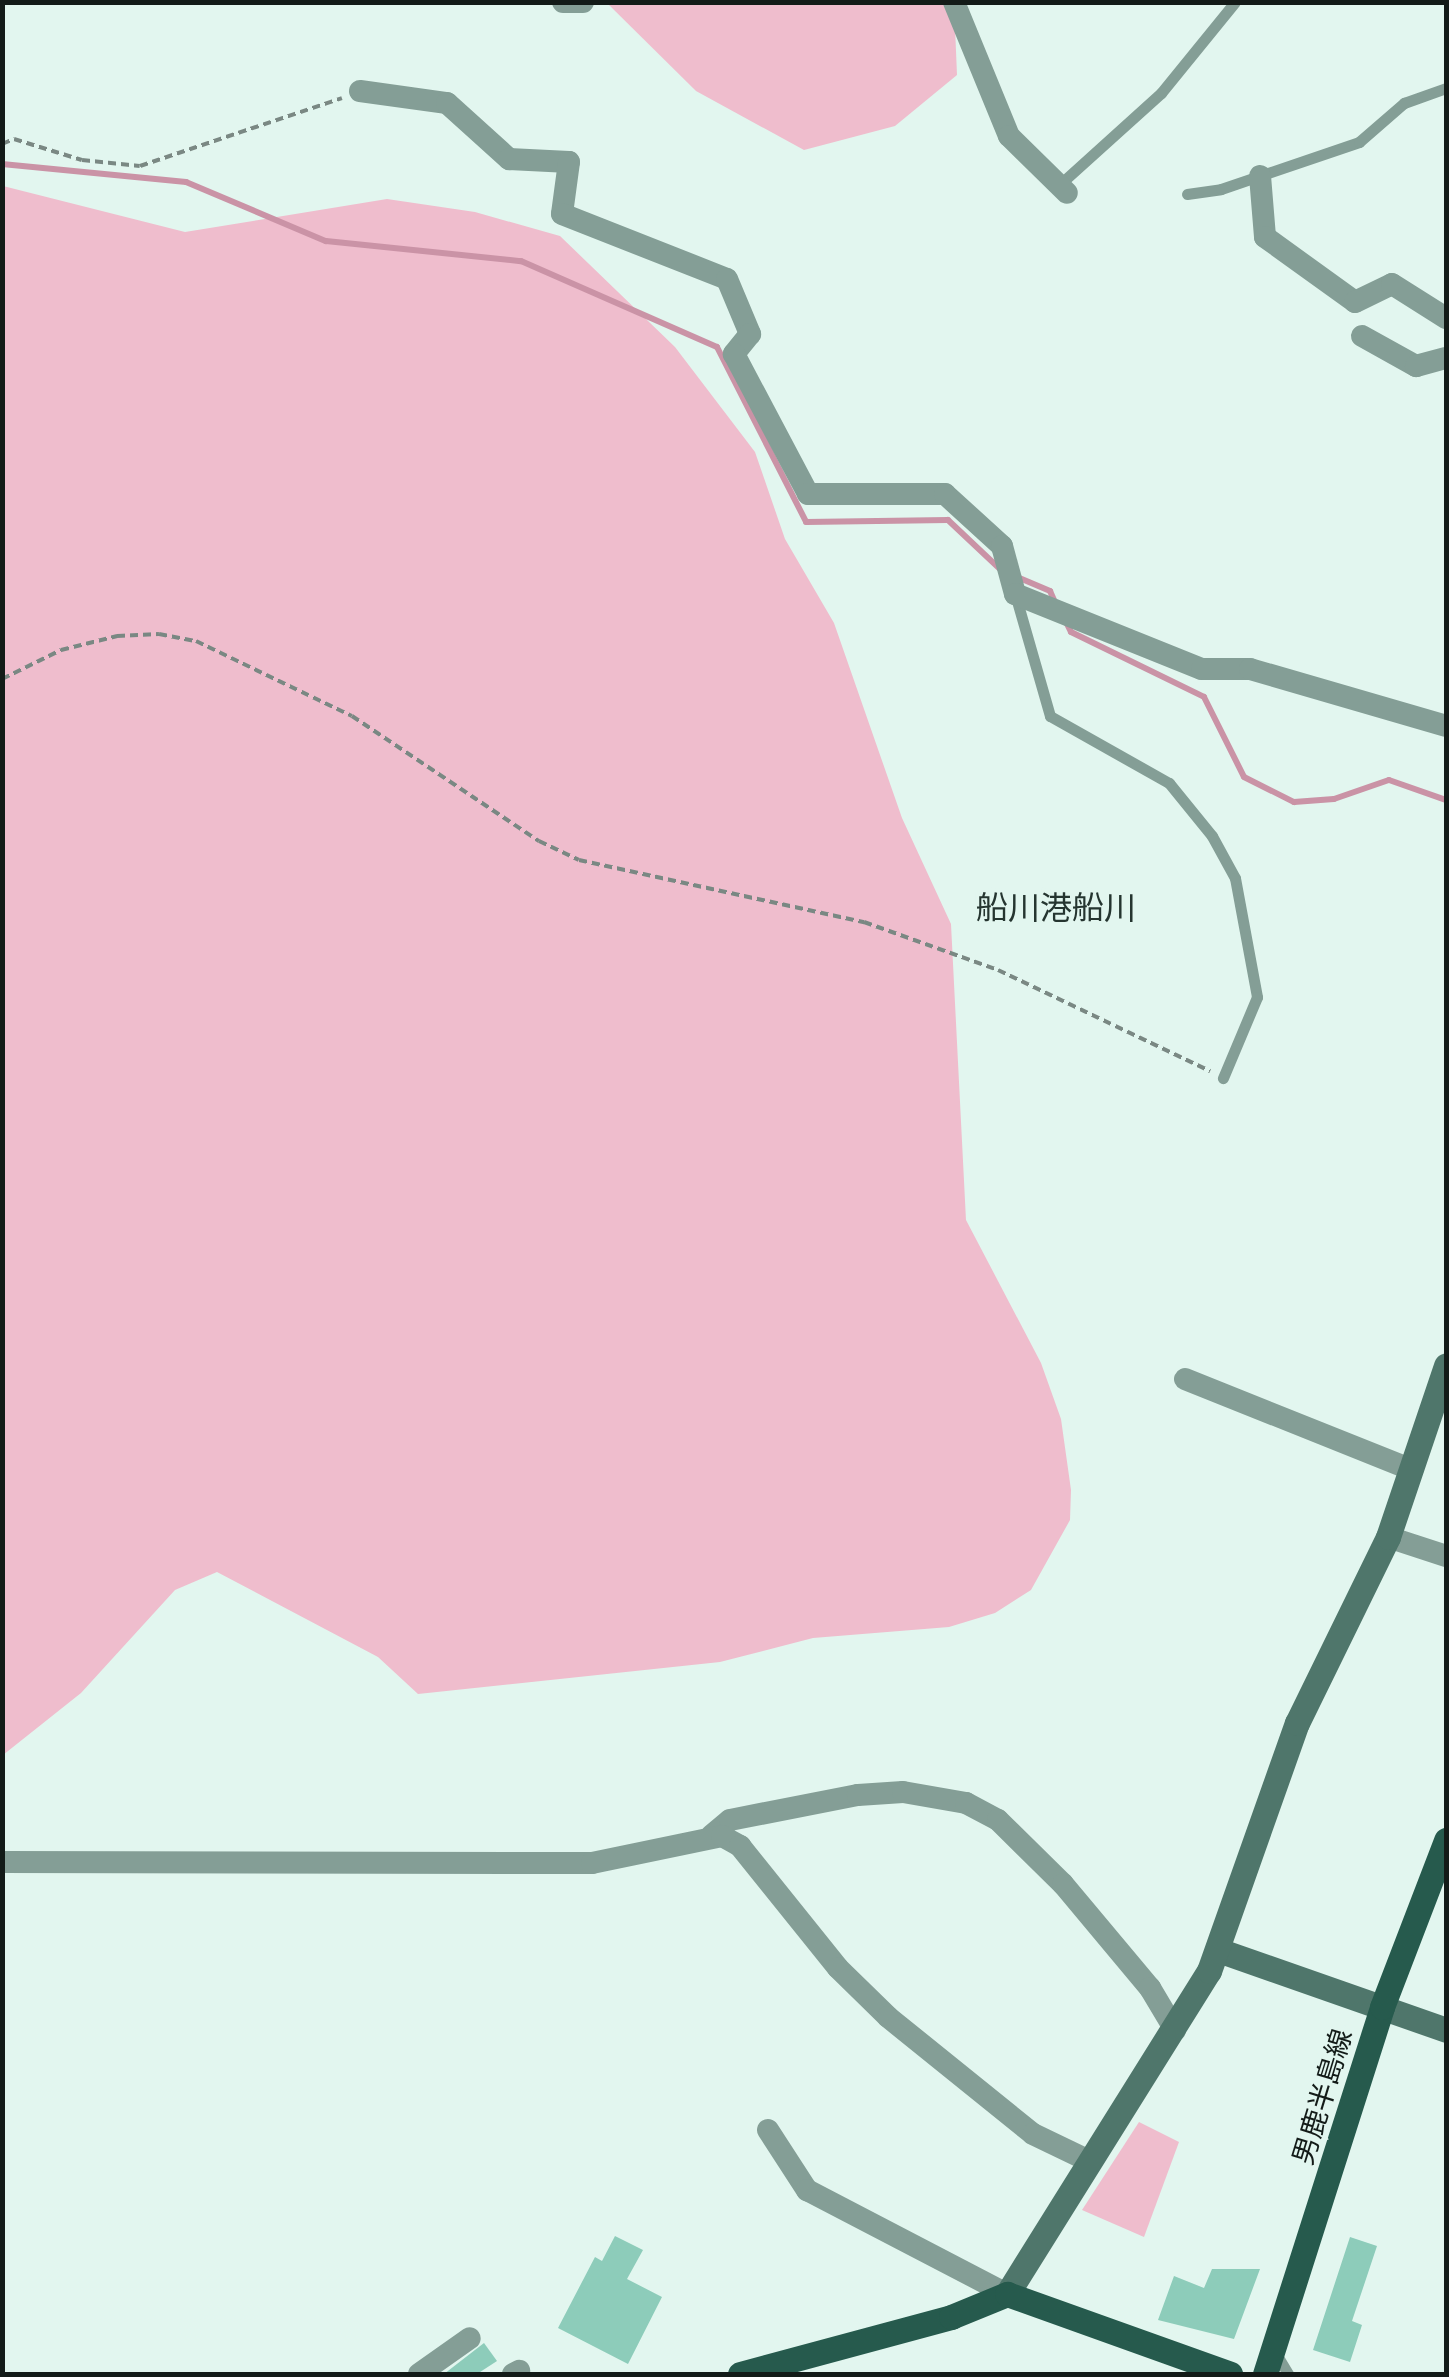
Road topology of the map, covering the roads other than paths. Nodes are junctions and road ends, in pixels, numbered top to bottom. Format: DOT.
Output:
graph roads {
  1 [pos="563,2"];
  2 [pos="583,2"];
  3 [pos="954,2"];
  4 [pos="1235,2"];
  5 [pos="1446,88"];
  6 [pos="360,90"];
  7 [pos="1260,176"];
  8 [pos="1062,190"];
  9 [pos="1187,194"];
  10 [pos="1446,318"];
  11 [pos="1362,336"];
  12 [pos="1446,358"];
  13 [pos="1015,594"];
  14 [pos="1446,726"];
  15 [pos="1224,1078"];
  16 [pos="1446,1366"];
  17 [pos="1185,1379"];
  18 [pos="1413,1470"];
  19 [pos="1388,1536"];
  20 [pos="1446,1556"];
  21 [pos="712,1835"];
  22 [pos="1446,1840"];
  23 [pos="2,1862"];
  24 [pos="1218,1950"];
  25 [pos="1382,2007"];
  26 [pos="1176,2030"];
  27 [pos="1446,2030"];
  28 [pos="768,2130"];
  29 [pos="1087,2160"];
  30 [pos="1008,2294"];
  31 [pos="470,2338"];
  32 [pos="1276,2367"];
  33 [pos="418,2374"];
  34 [pos="740,2374"];
  35 [pos="1230,2374"];
  1 -- 2 [label="street"];
  3 -- 8 [label="street"];
  4 -- 8 [label="lane"];
  5 -- 7 [label="lane"];
  6 -- 13 [label="street"];
  7 -- 9 [label="lane"];
  7 -- 10 [label="street"];
  11 -- 12 [label="street"];
  13 -- 14 [label="street"];
  13 -- 15 [label="lane"];
  16 -- 18 [label="street"];
  17 -- 18 [label="street"];
  18 -- 19 [label="street"];
  19 -- 20 [label="street"];
  19 -- 24 [label="street"];
  21 -- 23 [label="street"];
  21 -- 26 [label="street"];
  21 -- 29 [label="street"];
  22 -- 25 [label="main road, 男鹿半島線"];
  24 -- 25 [label="street"];
  24 -- 26 [label="street"];
  25 -- 27 [label="street"];
  25 -- 32 [label="main road, 男鹿半島線"];
  26 -- 29 [label="street"];
  28 -- 30 [label="street"];
  29 -- 30 [label="street"];
  30 -- 34 [label="main road"];
  30 -- 35 [label="main road"];
  31 -- 33 [label="street"];
}
